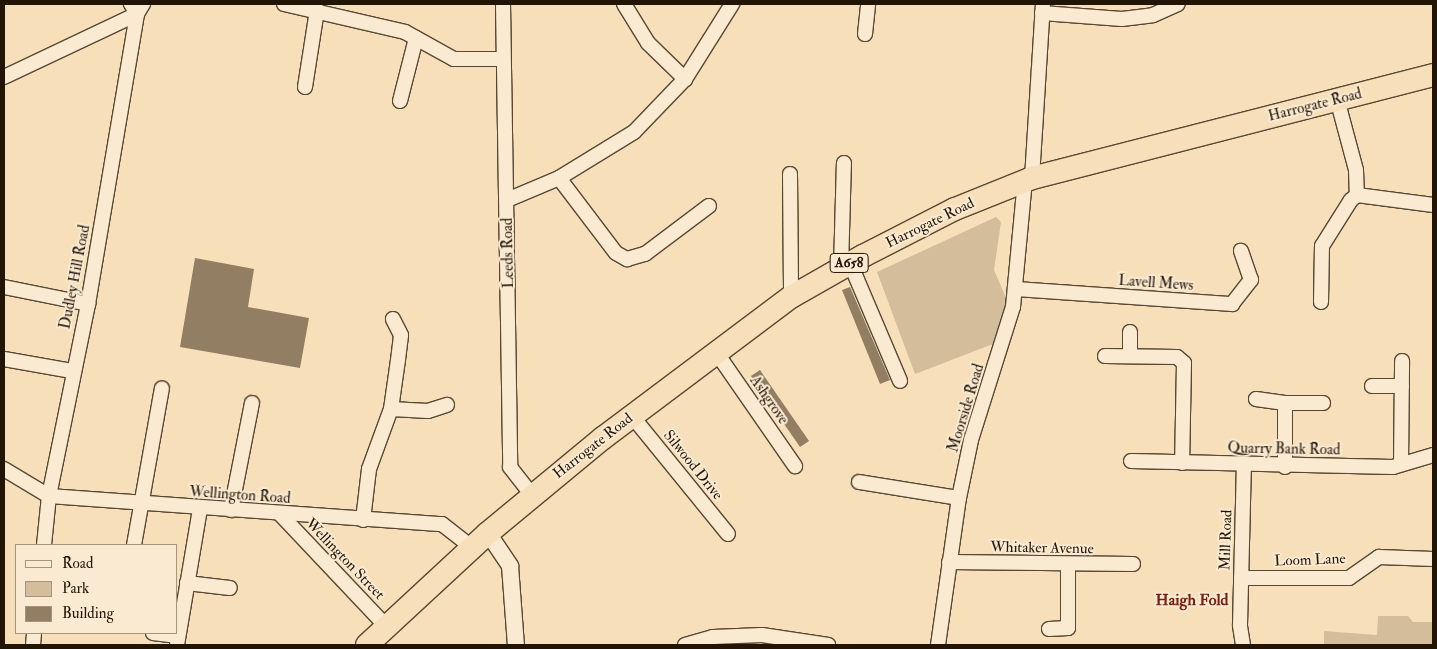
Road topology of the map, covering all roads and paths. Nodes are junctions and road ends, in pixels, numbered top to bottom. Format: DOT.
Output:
graph roads {
  1 [pos="284,4"];
  2 [pos="503,4"];
  3 [pos="624,4"];
  4 [pos="732,4"];
  5 [pos="868,4"];
  6 [pos="1178,4"];
  7 [pos="137,7"];
  8 [pos="1042,9"];
  9 [pos="317,10"];
  10 [pos="865,34"];
  11 [pos="416,38"];
  12 [pos="503,59"];
  13 [pos="1433,75"];
  14 [pos="4,76"];
  15 [pos="686,79"];
  16 [pos="304,88"];
  17 [pos="1337,99"];
  18 [pos="400,101"];
  19 [pos="844,163"];
  20 [pos="790,174"];
  21 [pos="559,178"];
  22 [pos="1028,179"];
  23 [pos="1357,195"];
  24 [pos="507,200"];
  25 [pos="1433,205"];
  26 [pos="709,206"];
  27 [pos="1241,251"];
  28 [pos="845,265"];
  29 [pos="4,287"];
  30 [pos="1016,289"];
  31 [pos="791,297"];
  32 [pos="1321,302"];
  33 [pos="88,304"];
  34 [pos="393,319"];
  35 [pos="1130,332"];
  36 [pos="716,352"];
  37 [pos="1105,356"];
  38 [pos="1130,356"];
  39 [pos="4,359"];
  40 [pos="1402,361"];
  41 [pos="72,371"];
  42 [pos="900,380"];
  43 [pos="1372,386"];
  44 [pos="1402,386"];
  45 [pos="162,388"];
  46 [pos="1256,399"];
  47 [pos="252,403"];
  48 [pos="1285,403"];
  49 [pos="1323,403"];
  50 [pos="447,405"];
  51 [pos="391,409"];
  52 [pos="632,416"];
  53 [pos="1433,455"];
  54 [pos="1131,461"];
  55 [pos="1182,463"];
  56 [pos="1401,464"];
  57 [pos="1244,465"];
  58 [pos="795,466"];
  59 [pos="1285,467"];
  60 [pos="4,469"];
  61 [pos="859,482"];
  62 [pos="532,495"];
  63 [pos="49,496"];
  64 [pos="959,498"];
  65 [pos="140,502"];
  66 [pos="200,509"];
  67 [pos="231,510"];
  68 [pos="280,514"];
  69 [pos="363,520"];
  70 [pos="728,534"];
  71 [pos="480,540"];
  72 [pos="44,544"];
  73 [pos="134,544"];
  74 [pos="1433,560"];
  75 [pos="950,562"];
  76 [pos="1133,564"];
  77 [pos="1068,566"];
  78 [pos="1241,578"];
  79 [pos="187,583"];
  80 [pos="230,588"];
  81 [pos="386,626"];
  82 [pos="1049,628"];
  83 [pos="156,634"];
  84 [pos="178,641"];
  85 [pos="367,645"];
  86 [pos="516,645"];
  87 [pos="685,645"];
  88 [pos="828,645"];
  89 [pos="938,645"];
  90 [pos="1243,645"];
  1 -- 9 [label="street"];
  2 -- 12 [label="street, Leeds Road"];
  3 -- 15 [label="street"];
  4 -- 15 [label="street"];
  5 -- 10 [label="street"];
  6 -- 8 [label="street"];
  7 -- 14 [label="street"];
  7 -- 33 [label="street, Dudley Hill Road"];
  8 -- 22 [label="street, Moorside Road"];
  9 -- 11 [label="street"];
  9 -- 16 [label="street"];
  11 -- 12 [label="street"];
  11 -- 18 [label="street"];
  12 -- 24 [label="street, Leeds Road"];
  13 -- 17 [label="highway, Harrogate Road / A658"];
  15 -- 21 [label="street"];
  17 -- 22 [label="highway, Harrogate Road / A658"];
  17 -- 23 [label="street"];
  19 -- 28 [label="street"];
  20 -- 31 [label="street"];
  21 -- 24 [label="street"];
  21 -- 26 [label="street"];
  22 -- 28 [label="highway, Harrogate Road / A658"];
  22 -- 30 [label="street, Moorside Road"];
  23 -- 25 [label="street"];
  23 -- 32 [label="street"];
  24 -- 62 [label="street, Leeds Road"];
  27 -- 30 [label="street, Lavell Mews"];
  28 -- 31 [label="highway, Harrogate Road / A658"];
  28 -- 42 [label="street"];
  29 -- 33 [label="street"];
  30 -- 64 [label="street, Moorside Road"];
  31 -- 36 [label="highway, Harrogate Road / A658"];
  33 -- 41 [label="street, Dudley Hill Road"];
  34 -- 51 [label="street"];
  35 -- 38 [label="street"];
  36 -- 52 [label="highway, Harrogate Road / A658"];
  36 -- 58 [label="street, Ashgrove"];
  37 -- 38 [label="street"];
  38 -- 55 [label="street"];
  39 -- 41 [label="street"];
  40 -- 44 [label="street"];
  41 -- 63 [label="street, Dudley Hill Road"];
  43 -- 44 [label="street"];
  44 -- 56 [label="street"];
  45 -- 65 [label="street"];
  46 -- 48 [label="street"];
  47 -- 67 [label="street"];
  48 -- 49 [label="street"];
  48 -- 59 [label="street"];
  50 -- 51 [label="street"];
  51 -- 69 [label="street"];
  52 -- 62 [label="highway, Harrogate Road / A658"];
  52 -- 70 [label="street, Silwood Drive"];
  53 -- 56 [label="street, Quarry Bank Road"];
  54 -- 55 [label="street, Quarry Bank Road"];
  55 -- 57 [label="street, Quarry Bank Road"];
  56 -- 59 [label="street, Quarry Bank Road"];
  57 -- 59 [label="street, Quarry Bank Road"];
  57 -- 78 [label="street, Mill Road"];
  60 -- 63 [label="street, Wellington Road"];
  61 -- 64 [label="street"];
  62 -- 71 [label="highway, Harrogate Road / A658"];
  63 -- 65 [label="street, Wellington Road"];
  63 -- 72 [label="street, Dudley Hill Road"];
  64 -- 75 [label="street, Moorside Road"];
  65 -- 66 [label="street, Wellington Road"];
  65 -- 73 [label="street"];
  66 -- 67 [label="street, Wellington Road"];
  66 -- 79 [label="street"];
  67 -- 68 [label="street, Wellington Road"];
  68 -- 69 [label="street, Wellington Road"];
  68 -- 81 [label="street, Wellington Street"];
  69 -- 71 [label="street, Wellington Road"];
  71 -- 81 [label="highway, Harrogate Road / A658"];
  71 -- 86 [label="street"];
  74 -- 78 [label="street, Loom Lane"];
  75 -- 77 [label="street, Whitaker Avenue"];
  75 -- 89 [label="street, Moorside Road"];
  76 -- 77 [label="street, Whitaker Avenue"];
  77 -- 82 [label="street"];
  78 -- 90 [label="street, Mill Road"];
  79 -- 80 [label="street"];
  79 -- 84 [label="street"];
  81 -- 85 [label="highway, Harrogate Road / A658"];
  83 -- 84 [label="street"];
  87 -- 88 [label="street"];
}
